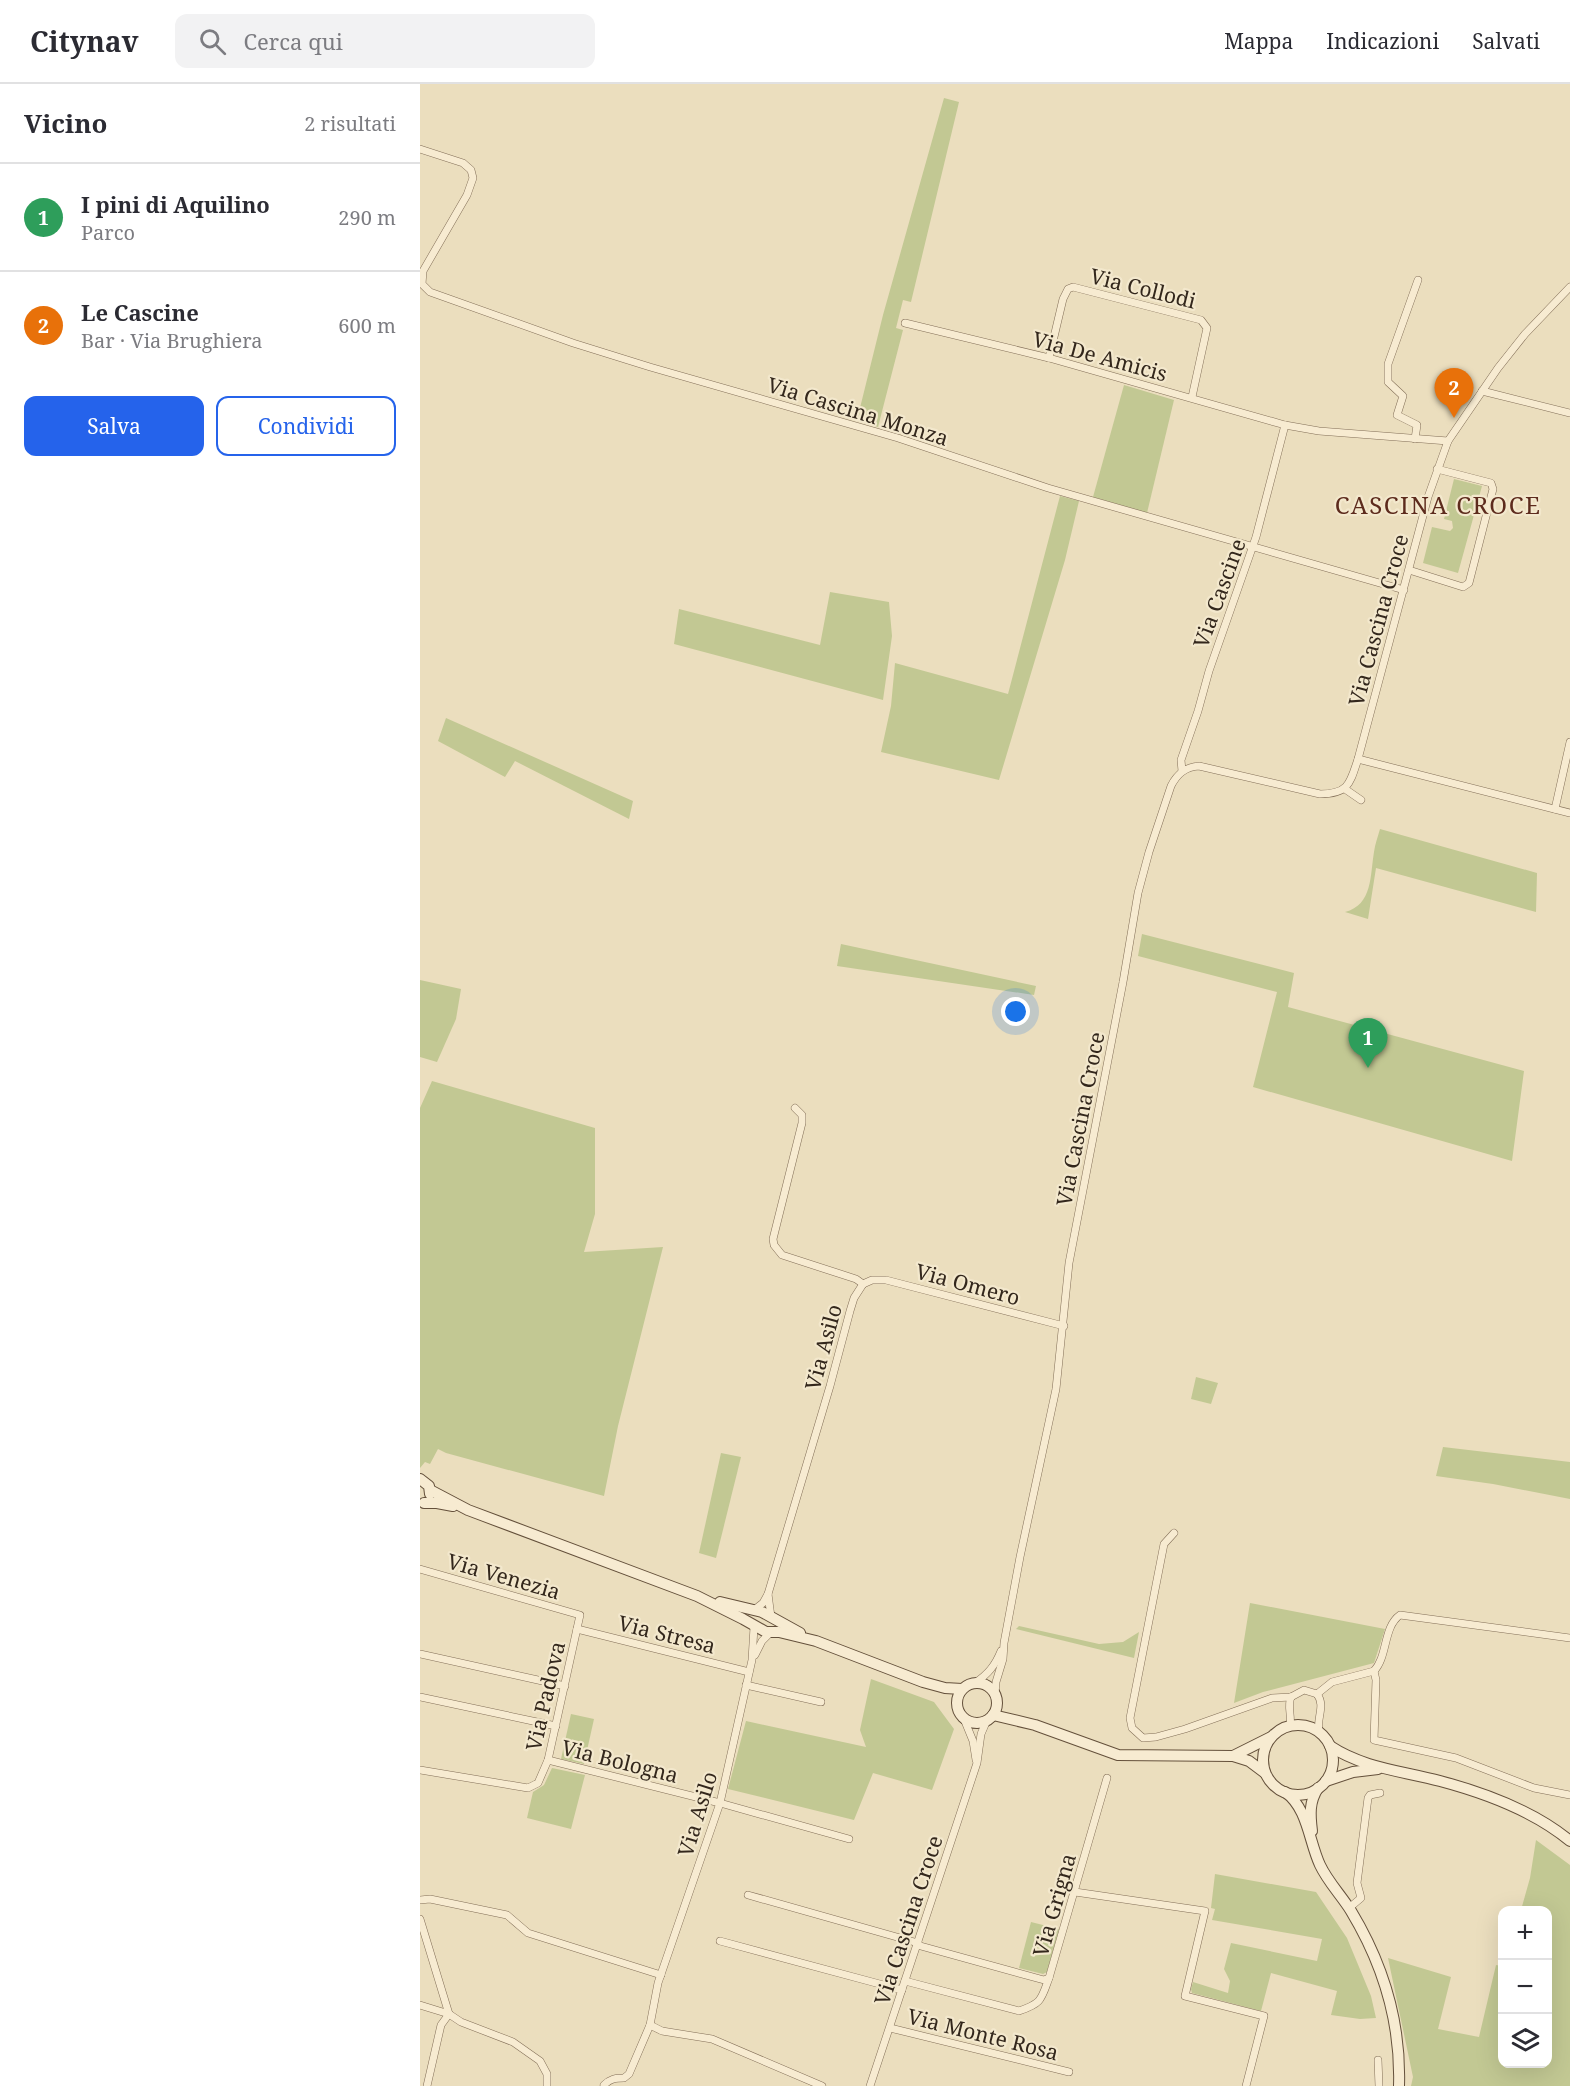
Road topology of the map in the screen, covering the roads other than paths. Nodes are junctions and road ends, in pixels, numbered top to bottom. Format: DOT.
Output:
graph roads {
  1 [pos="420,149"];
  2 [pos="1418,280"];
  3 [pos="1570,287"];
  4 [pos="905,323"];
  5 [pos="1049,358"];
  6 [pos="1482,391"];
  7 [pos="1192,398"];
  8 [pos="1570,413"];
  9 [pos="1285,425"];
  10 [pos="1414,438"];
  11 [pos="1448,441"];
  12 [pos="1437,469"];
  13 [pos="1252,547"];
  14 [pos="1409,570"];
  15 [pos="1404,590"];
  16 [pos="1570,742"];
  17 [pos="1358,759"];
  18 [pos="1182,771"];
  19 [pos="1345,789"];
  20 [pos="1361,800"];
  21 [pos="1555,809"];
  22 [pos="1570,813"];
  23 [pos="795,1108"];
  24 [pos="863,1284"];
  25 [pos="1064,1326"];
  26 [pos="420,1479"];
  27 [pos="430,1490"];
  28 [pos="422,1504"];
  29 [pos="468,1510"];
  30 [pos="1174,1533"];
  31 [pos="420,1569"];
  32 [pos="768,1594"];
  33 [pos="697,1596"];
  34 [pos="754,1611"];
  35 [pos="580,1615"];
  36 [pos="771,1617"];
  37 [pos="754,1627"];
  38 [pos="577,1629"];
  39 [pos="771,1633"];
  40 [pos="1570,1638"];
  41 [pos="816,1641"];
  42 [pos="1004,1646"];
  43 [pos="420,1654"];
  44 [pos="752,1660"];
  45 [pos="1374,1671"];
  46 [pos="749,1672"];
  47 [pos="924,1682"];
  48 [pos="975,1683"];
  49 [pos="746,1685"];
  50 [pos="565,1686"];
  51 [pos="962,1689"];
  52 [pos="1317,1694"];
  53 [pos="420,1697"];
  54 [pos="996,1697"];
  55 [pos="1277,1697"];
  56 [pos="1291,1697"];
  57 [pos="821,1702"];
  58 [pos="956,1703"];
  59 [pos="1289,1706"];
  60 [pos="990,1718"];
  61 [pos="964,1719"];
  62 [pos="1035,1725"];
  63 [pos="556,1726"];
  64 [pos="1290,1726"];
  65 [pos="1319,1732"];
  66 [pos="1272,1737"];
  67 [pos="1330,1746"];
  68 [pos="1233,1756"];
  69 [pos="548,1760"];
  70 [pos="977,1763"];
  71 [pos="1380,1768"];
  72 [pos="420,1770"];
  73 [pos="1266,1773"];
  74 [pos="1107,1778"];
  75 [pos="1322,1785"];
  76 [pos="1285,1792"];
  77 [pos="1380,1793"];
  78 [pos="1570,1795"];
  79 [pos="720,1803"];
  80 [pos="849,1839"];
  81 [pos="1570,1841"];
  82 [pos="1314,1849"];
  83 [pos="1075,1892"];
  84 [pos="748,1895"];
  85 [pos="420,1900"];
  86 [pos="1349,1908"];
  87 [pos="420,1919"];
  88 [pos="720,1941"];
  89 [pos="917,1944"];
  90 [pos="661,1975"];
  91 [pos="1049,1978"];
  92 [pos="905,1981"];
  93 [pos="902,1990"];
  94 [pos="420,2005"];
  95 [pos="449,2014"];
  96 [pos="650,2025"];
  97 [pos="890,2028"];
  98 [pos="1378,2060"];
  99 [pos="1069,2072"];
  100 [pos="604,2085"];
  101 [pos="427,2086"];
  102 [pos="547,2086"];
  103 [pos="822,2086"];
  104 [pos="870,2086"];
  105 [pos="1246,2086"];
  106 [pos="1379,2086"];
  107 [pos="1399,2086"];
  1 -- 13 [label="street, Via Cascina Monza"];
  2 -- 10 [label="street"];
  3 -- 6 [label="street, Via Cascina Croce"];
  4 -- 5 [label="street, Via De Amicis"];
  5 -- 7 [label="street, Via De Amicis"];
  5 -- 7 [label="street, Via Collodi"];
  6 -- 8 [label="street"];
  6 -- 11 [label="street, Via Cascina Croce"];
  7 -- 9 [label="street, Via De Amicis"];
  9 -- 10 [label="street, Via De Amicis"];
  9 -- 13 [label="street, Via Cascine"];
  10 -- 11 [label="street, Via De Amicis"];
  11 -- 12 [label="street, Via Cascina Croce"];
  12 -- 14 [label="street, Via Cascina Croce"];
  12 -- 14 [label="street"];
  13 -- 15 [label="street, Via Cascina Monza"];
  13 -- 18 [label="street, Via Cascine"];
  14 -- 15 [label="street, Via Cascina Croce"];
  15 -- 17 [label="street, Via Cascina Croce"];
  16 -- 21 [label="street"];
  17 -- 19 [label="street, Via Cascina Croce"];
  17 -- 21 [label="street"];
  18 -- 19 [label="street"];
  18 -- 25 [label="street, Via Cascina Croce"];
  19 -- 20 [label="street"];
  21 -- 22 [label="street"];
  23 -- 24 [label="street"];
  24 -- 25 [label="street, Via Omero"];
  24 -- 32 [label="street, Via Asilo"];
  25 -- 42 [label="street, Via Cascina Croce"];
  26 -- 27 [label="street"];
  27 -- 28 [label="street"];
  27 -- 29 [label="street"];
  28 -- 29 [label="street"];
  29 -- 33 [label="street"];
  30 -- 55 [label="street"];
  31 -- 35 [label="street, Via Venezia"];
  32 -- 34 [label="street, Via Asilo"];
  32 -- 36 [label="street, Via Asilo"];
  33 -- 34 [label="street"];
  33 -- 37 [label="street"];
  34 -- 36 [label="street"];
  35 -- 38 [label="street, Via Padova"];
  36 -- 41 [label="street"];
  37 -- 39 [label="street"];
  37 -- 44 [label="street, Via Asilo"];
  38 -- 46 [label="street, Via Stresa"];
  38 -- 50 [label="street, Via Padova"];
  39 -- 41 [label="street"];
  39 -- 44 [label="street, Via Asilo"];
  40 -- 45 [label="street"];
  41 -- 47 [label="street"];
  42 -- 48 [label="street, Via Cascina Croce"];
  42 -- 54 [label="street, Via Cascina Croce"];
  43 -- 50 [label="street"];
  44 -- 46 [label="street, Via Asilo"];
  45 -- 52 [label="street"];
  45 -- 78 [label="street"];
  46 -- 49 [label="street, Via Asilo"];
  47 -- 51 [label="street"];
  47 -- 58 [label="street"];
  48 -- 51 [label="street"];
  48 -- 54 [label="street"];
  49 -- 57 [label="street"];
  49 -- 79 [label="street, Via Asilo"];
  50 -- 63 [label="street, Via Padova"];
  51 -- 58 [label="street"];
  52 -- 56 [label="street"];
  52 -- 65 [label="street"];
  53 -- 63 [label="street"];
  54 -- 60 [label="street"];
  54 -- 62 [label="street"];
  55 -- 56 [label="street"];
  55 -- 59 [label="street"];
  56 -- 59 [label="street"];
  58 -- 61 [label="street"];
  59 -- 64 [label="street"];
  60 -- 61 [label="street"];
  60 -- 62 [label="street"];
  60 -- 70 [label="street, Via Cascina Croce"];
  61 -- 70 [label="street"];
  62 -- 68 [label="street"];
  63 -- 69 [label="street, Via Padova"];
  64 -- 65 [label="street"];
  64 -- 66 [label="street"];
  65 -- 67 [label="street"];
  66 -- 68 [label="street"];
  66 -- 73 [label="street"];
  67 -- 71 [label="street"];
  67 -- 75 [label="street"];
  68 -- 73 [label="street"];
  69 -- 72 [label="street, Via Padova"];
  69 -- 79 [label="street, Via Bologna"];
  70 -- 89 [label="street, Via Cascina Croce"];
  71 -- 75 [label="street"];
  71 -- 81 [label="street"];
  73 -- 76 [label="street"];
  74 -- 83 [label="street, Via Grigna"];
  75 -- 76 [label="street"];
  75 -- 82 [label="street"];
  76 -- 82 [label="street"];
  77 -- 86 [label="street"];
  79 -- 80 [label="street, Via Bologna"];
  79 -- 90 [label="street, Via Asilo"];
  82 -- 86 [label="street"];
  83 -- 91 [label="street, Via Grigna"];
  83 -- 105 [label="street"];
  84 -- 89 [label="street, Via Grigna"];
  85 -- 90 [label="street"];
  86 -- 107 [label="street"];
  87 -- 95 [label="street"];
  88 -- 93 [label="street"];
  89 -- 91 [label="street, Via Grigna"];
  89 -- 92 [label="street, Via Cascina Croce"];
  90 -- 96 [label="street, Via Asilo"];
  91 -- 92 [label="street"];
  92 -- 93 [label="street, Via Cascina Croce"];
  93 -- 97 [label="street, Via Cascina Croce"];
  94 -- 95 [label="street"];
  95 -- 101 [label="street"];
  95 -- 102 [label="street"];
  96 -- 100 [label="street, Via Asilo"];
  96 -- 103 [label="street"];
  97 -- 99 [label="street, Via Monte Rosa"];
  97 -- 104 [label="street, Via Cascina Croce"];
  98 -- 106 [label="street"];
}
